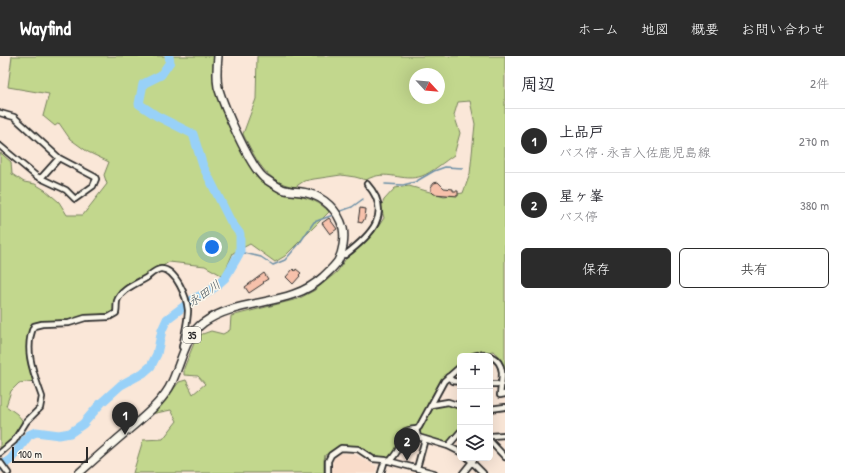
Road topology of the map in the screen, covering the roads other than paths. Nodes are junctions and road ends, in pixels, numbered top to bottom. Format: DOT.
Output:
graph roads {
  1 [pos="218,56"];
  2 [pos="0,113"];
  3 [pos="0,146"];
  4 [pos="59,158"];
  5 [pos="41,178"];
  6 [pos="367,184"];
  7 [pos="342,251"];
  8 [pos="184,350"];
  9 [pos="493,358"];
  10 [pos="457,370"];
  11 [pos="448,377"];
  12 [pos="457,382"];
  13 [pos="493,384"];
  14 [pos="497,384"];
  15 [pos="505,394"];
  16 [pos="431,405"];
  17 [pos="457,405"];
  18 [pos="505,407"];
  19 [pos="493,409"];
  20 [pos="416,429"];
  21 [pos="505,435"];
  22 [pos="457,436"];
  23 [pos="493,436"];
  24 [pos="425,439"];
  25 [pos="493,443"];
  26 [pos="448,446"];
  27 [pos="457,450"];
  28 [pos="0,453"];
  29 [pos="505,457"];
  30 [pos="385,460"];
  31 [pos="390,461"];
  32 [pos="471,461"];
  33 [pos="474,461"];
  34 [pos="0,462"];
  35 [pos="417,468"];
  36 [pos="7,472"];
  37 [pos="79,473"];
  38 [pos="328,473"];
  39 [pos="381,473"];
  40 [pos="434,473"];
  41 [pos="463,473"];
  42 [pos="483,473"];
  1 -- 7 [label="main road"];
  2 -- 4 [label="street"];
  3 -- 5 [label="street"];
  4 -- 5 [label="street"];
  4 -- 5 [label="street"];
  6 -- 7 [label="street"];
  7 -- 8 [label="main road, 35"];
  8 -- 28 [label="street"];
  8 -- 37 [label="main road, 35"];
  9 -- 15 [label="street"];
  10 -- 11 [label="street"];
  11 -- 12 [label="street"];
  11 -- 16 [label="street"];
  13 -- 14 [label="street"];
  16 -- 17 [label="street"];
  16 -- 20 [label="street"];
  18 -- 19 [label="street"];
  20 -- 24 [label="street"];
  20 -- 31 [label="street"];
  21 -- 23 [label="street"];
  22 -- 26 [label="street"];
  24 -- 26 [label="street"];
  24 -- 35 [label="street"];
  25 -- 29 [label="street"];
  26 -- 27 [label="street"];
  30 -- 31 [label="street"];
  30 -- 38 [label="street"];
  30 -- 39 [label="street"];
  31 -- 35 [label="street"];
  32 -- 41 [label="street"];
  33 -- 42 [label="street"];
  34 -- 36 [label="street"];
  35 -- 40 [label="street"];
}
